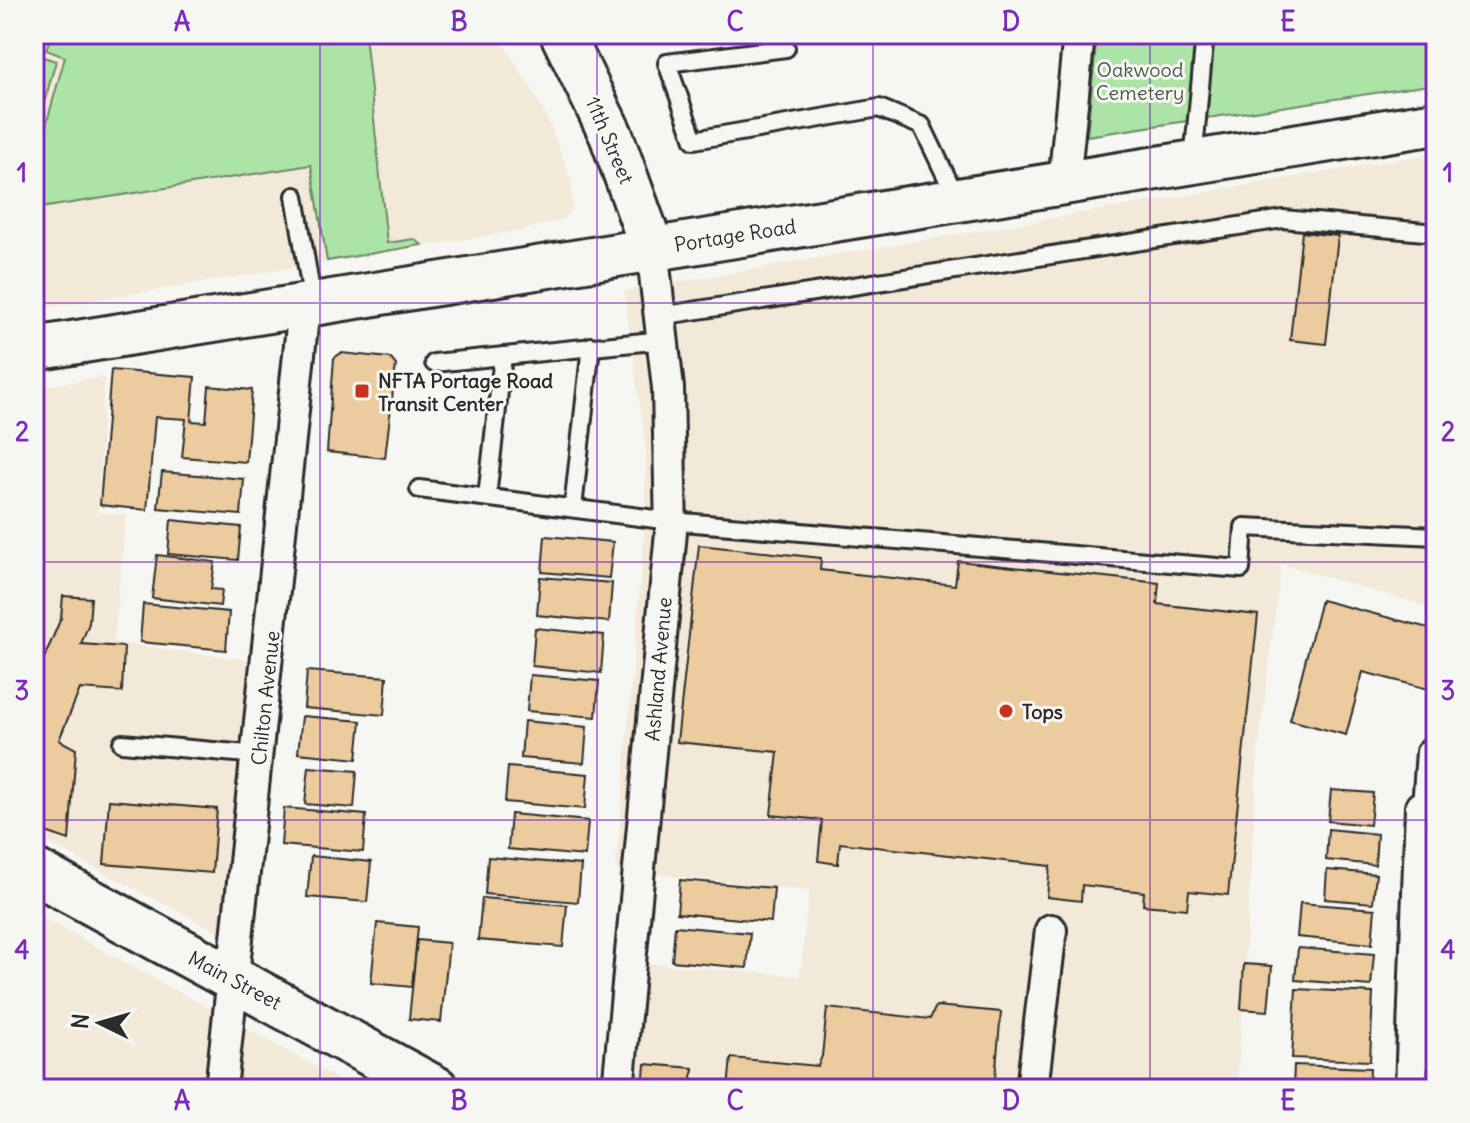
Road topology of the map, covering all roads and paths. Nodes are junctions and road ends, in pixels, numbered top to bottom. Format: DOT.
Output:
graph roads {
  1 [pos="562,34"];
  2 [pos="767,34"];
  3 [pos="1079,34"];
  4 [pos="1205,34"];
  5 [pos="1436,123"];
  6 [pos="1193,162"];
  7 [pos="1064,183"];
  8 [pos="295,196"];
  9 [pos="957,200"];
  10 [pos="1436,233"];
  11 [pos="652,248"];
  12 [pos="309,306"];
  13 [pos="661,328"];
  14 [pos="591,346"];
  15 [pos="34,349"];
  16 [pos="503,356"];
  17 [pos="434,363"];
  18 [pos="419,489"];
  19 [pos="487,497"];
  20 [pos="573,508"];
  21 [pos="671,521"];
  22 [pos="1436,536"];
  23 [pos="1436,741"];
  24 [pos="122,743"];
  25 [pos="259,755"];
  26 [pos="1421,807"];
  27 [pos="34,871"];
  28 [pos="1427,921"];
  29 [pos="1051,930"];
  30 [pos="233,980"];
  31 [pos="1424,1059"];
  32 [pos="221,1089"];
  33 [pos="436,1089"];
  34 [pos="618,1089"];
  35 [pos="1032,1089"];
  36 [pos="1411,1089"];
  1 -- 11 [label="street, 11th Street"];
  2 -- 9 [label="lane"];
  3 -- 7 [label="street"];
  4 -- 6 [label="lane"];
  5 -- 6 [label="street, Portage Road"];
  6 -- 7 [label="street, Portage Road"];
  7 -- 9 [label="street, Portage Road"];
  8 -- 12 [label="lane"];
  9 -- 11 [label="street, Portage Road"];
  10 -- 13 [label="lane"];
  11 -- 12 [label="street, Portage Road"];
  11 -- 13 [label="street, Ashland Avenue"];
  12 -- 15 [label="street, Portage Road"];
  12 -- 25 [label="street, Chilton Avenue"];
  13 -- 14 [label="lane"];
  13 -- 21 [label="street, Ashland Avenue"];
  14 -- 16 [label="lane"];
  14 -- 20 [label="lane"];
  16 -- 17 [label="lane"];
  16 -- 19 [label="lane"];
  18 -- 19 [label="lane"];
  19 -- 20 [label="lane"];
  20 -- 21 [label="lane"];
  21 -- 22 [label="lane"];
  21 -- 34 [label="street, Ashland Avenue"];
  23 -- 26 [label="lane"];
  24 -- 25 [label="lane"];
  25 -- 30 [label="street, Chilton Avenue"];
  26 -- 28 [label="street"];
  27 -- 30 [label="main road, Main Street"];
  28 -- 31 [label="street"];
  29 -- 35 [label="street"];
  30 -- 32 [label="street, Chilton Avenue"];
  30 -- 33 [label="main road, Main Street"];
  31 -- 36 [label="street"];
}
